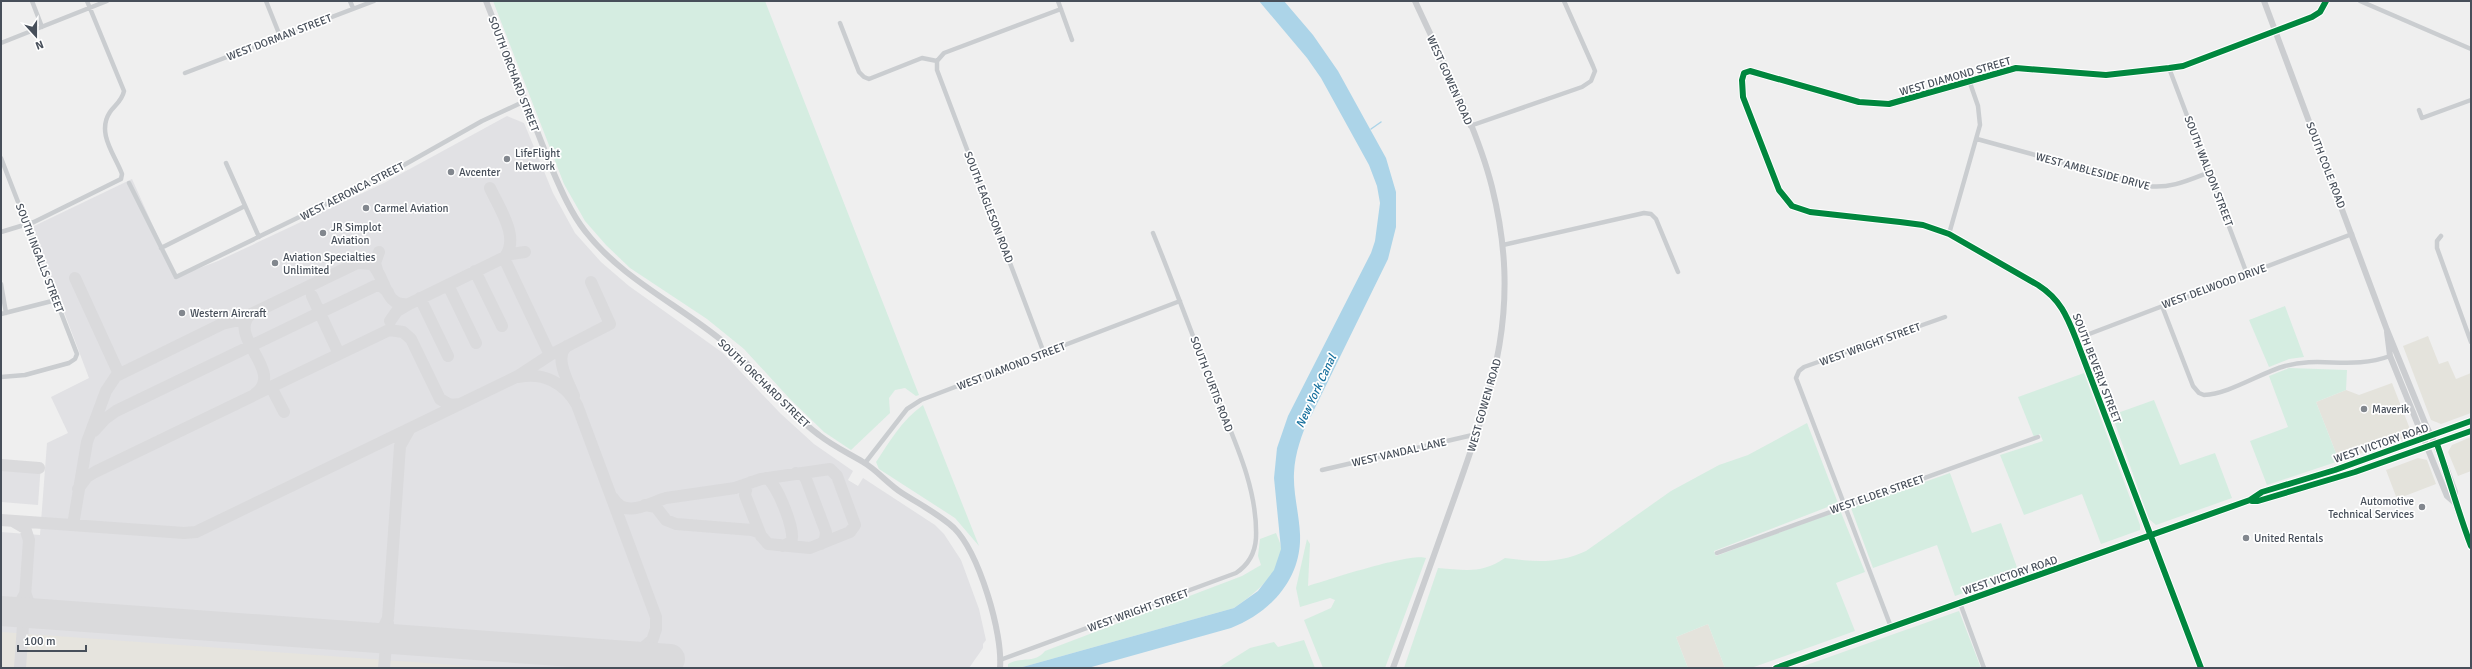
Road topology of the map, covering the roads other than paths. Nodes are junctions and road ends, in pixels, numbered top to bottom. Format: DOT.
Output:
graph roads {
  1 [pos="32,1"];
  2 [pos="87,1"];
  3 [pos="107,1"];
  4 [pos="266,1"];
  5 [pos="350,1"];
  6 [pos="374,1"];
  7 [pos="486,1"];
  8 [pos="1058,1"];
  9 [pos="1415,1"];
  10 [pos="1564,1"];
  11 [pos="2264,1"];
  12 [pos="2326,1"];
  13 [pos="2360,1"];
  14 [pos="90,8"];
  15 [pos="353,8"];
  16 [pos="1061,9"];
  17 [pos="840,24"];
  18 [pos="42,27"];
  19 [pos="2275,30"];
  20 [pos="280,36"];
  21 [pos="1072,40"];
  22 [pos="1,43"];
  23 [pos="2471,49"];
  24 [pos="936,61"];
  25 [pos="2169,68"];
  26 [pos="185,73"];
  27 [pos="1744,73"];
  28 [pos="1969,80"];
  29 [pos="2471,100"];
  30 [pos="525,101"];
  31 [pos="2419,110"];
  32 [pos="1470,126"];
  33 [pos="1977,139"];
  34 [pos="1,158"];
  35 [pos="226,163"];
  36 [pos="2210,172"];
  37 [pos="129,183"];
  38 [pos="244,206"];
  39 [pos="27,225"];
  40 [pos="1,232"];
  41 [pos="1153,233"];
  42 [pos="1950,234"];
  43 [pos="2352,234"];
  44 [pos="2440,236"];
  45 [pos="259,237"];
  46 [pos="1503,245"];
  47 [pos="161,248"];
  48 [pos="1678,272"];
  49 [pos="2247,274"];
  50 [pos="1,284"];
  51 [pos="56,300"];
  52 [pos="1180,301"];
  53 [pos="2162,306"];
  54 [pos="3,313"];
  55 [pos="1945,316"];
  56 [pos="2387,330"];
  57 [pos="2076,339"];
  58 [pos="2471,342"];
  59 [pos="1044,353"];
  60 [pos="2390,356"];
  61 [pos="2403,367"];
  62 [pos="1,377"];
  63 [pos="2471,421"];
  64 [pos="2471,431"];
  65 [pos="1477,434"];
  66 [pos="2433,435"];
  67 [pos="2038,438"];
  68 [pos="2423,438"];
  69 [pos="2437,444"];
  70 [pos="2427,447"];
  71 [pos="865,463"];
  72 [pos="1322,470"];
  73 [pos="2297,482"];
  74 [pos="2274,497"];
  75 [pos="2250,500"];
  76 [pos="2455,503"];
  77 [pos="1844,506"];
  78 [pos="2151,535"];
  79 [pos="1256,539"];
  80 [pos="2471,546"];
  81 [pos="1717,553"];
  82 [pos="1960,603"];
  83 [pos="1891,627"];
  84 [pos="1000,660"];
  85 [pos="1000,668"];
  86 [pos="1393,668"];
  87 [pos="1776,668"];
  88 [pos="1984,668"];
  89 [pos="2201,668"];
  1 -- 18 [label="street"];
  2 -- 14 [label="street"];
  3 -- 14 [label="street"];
  4 -- 20 [label="street"];
  5 -- 15 [label="street"];
  6 -- 15 [label="street, WEST DORMAN STREET"];
  7 -- 30 [label="main road, SOUTH ORCHARD STREET"];
  8 -- 16 [label="street"];
  9 -- 32 [label="main road, WEST GOWEN ROAD"];
  10 -- 32 [label="street"];
  11 -- 19 [label="main road, SOUTH COLE ROAD"];
  12 -- 19 [label="street, WEST DIAMOND STREET"];
  13 -- 23 [label="street"];
  14 -- 18 [label="street"];
  14 -- 39 [label="street"];
  15 -- 20 [label="street, WEST DORMAN STREET"];
  16 -- 21 [label="street"];
  16 -- 24 [label="street"];
  17 -- 24 [label="street"];
  18 -- 22 [label="street"];
  19 -- 25 [label="street, WEST DIAMOND STREET"];
  19 -- 43 [label="main road, SOUTH COLE ROAD"];
  20 -- 26 [label="street, WEST DORMAN STREET"];
  24 -- 59 [label="street, SOUTH EAGLESON ROAD"];
  25 -- 28 [label="street, WEST DIAMOND STREET"];
  25 -- 36 [label="street, SOUTH WALDON STREET"];
  27 -- 28 [label="street, WEST DIAMOND STREET"];
  27 -- 42 [label="street, SOUTH BEVERLY STREET"];
  28 -- 33 [label="street"];
  29 -- 31 [label="street"];
  30 -- 45 [label="street, WEST AERONCA STREET"];
  30 -- 71 [label="main road, SOUTH ORCHARD STREET"];
  32 -- 46 [label="main road, WEST GOWEN ROAD"];
  33 -- 36 [label="street, WEST AMBLESIDE DRIVE"];
  33 -- 42 [label="street"];
  34 -- 39 [label="street, SOUTH INGALLS STREET"];
  35 -- 38 [label="street"];
  36 -- 49 [label="street, SOUTH WALDON STREET"];
  37 -- 47 [label="street"];
  38 -- 45 [label="street"];
  38 -- 47 [label="street"];
  39 -- 40 [label="street"];
  39 -- 51 [label="street, SOUTH INGALLS STREET"];
  41 -- 52 [label="street, SOUTH CURTIS ROAD"];
  42 -- 57 [label="street, SOUTH BEVERLY STREET"];
  43 -- 49 [label="street, WEST DELWOOD DRIVE"];
  43 -- 56 [label="main road, SOUTH COLE ROAD"];
  44 -- 58 [label="street"];
  45 -- 47 [label="street, WEST AERONCA STREET"];
  46 -- 48 [label="street"];
  46 -- 65 [label="main road, WEST GOWEN ROAD"];
  49 -- 53 [label="street, WEST DELWOOD DRIVE"];
  50 -- 54 [label="street"];
  51 -- 54 [label="street"];
  51 -- 62 [label="street, SOUTH INGALLS STREET"];
  52 -- 59 [label="street, WEST DIAMOND STREET"];
  52 -- 79 [label="street, SOUTH CURTIS ROAD"];
  53 -- 57 [label="street, WEST DELWOOD DRIVE"];
  53 -- 60 [label="street"];
  55 -- 77 [label="street, WEST WRIGHT STREET"];
  56 -- 60 [label="main road, SOUTH COLE ROAD"];
  56 -- 61 [label="main road, SOUTH COLE ROAD"];
  57 -- 78 [label="street, SOUTH BEVERLY STREET"];
  59 -- 71 [label="street, WEST DIAMOND STREET"];
  60 -- 61 [label="main road, SOUTH COLE ROAD"];
  60 -- 68 [label="main road, SOUTH COLE ROAD"];
  61 -- 66 [label="main road, SOUTH COLE ROAD"];
  63 -- 66 [label="main road, WEST VICTORY ROAD"];
  64 -- 69 [label="main road, WEST VICTORY ROAD"];
  65 -- 72 [label="street, WEST VANDAL LANE"];
  65 -- 86 [label="main road, WEST GOWEN ROAD"];
  66 -- 68 [label="main road, WEST VICTORY ROAD"];
  66 -- 69 [label="main road, SOUTH COLE ROAD"];
  67 -- 77 [label="street, WEST ELDER STREET"];
  68 -- 70 [label="main road, SOUTH COLE ROAD"];
  68 -- 73 [label="main road, WEST VICTORY ROAD"];
  69 -- 70 [label="main road, WEST VICTORY ROAD"];
  69 -- 76 [label="main road, SOUTH COLE ROAD"];
  70 -- 74 [label="main road, WEST VICTORY ROAD"];
  70 -- 76 [label="main road, SOUTH COLE ROAD"];
  71 -- 84 [label="main road, SOUTH ORCHARD STREET"];
  73 -- 74 [label="main road, WEST VICTORY ROAD"];
  73 -- 75 [label="main road, WEST VICTORY ROAD"];
  74 -- 75 [label="main road, WEST VICTORY ROAD"];
  75 -- 78 [label="main road, WEST VICTORY ROAD"];
  76 -- 80 [label="main road, SOUTH COLE ROAD"];
  77 -- 81 [label="street, WEST ELDER STREET"];
  77 -- 83 [label="street"];
  78 -- 82 [label="main road, WEST VICTORY ROAD"];
  78 -- 89 [label="street, SOUTH BEVERLY STREET"];
  79 -- 84 [label="street, WEST WRIGHT STREET"];
  82 -- 83 [label="main road, WEST VICTORY ROAD"];
  82 -- 88 [label="street"];
  83 -- 87 [label="main road, WEST VICTORY ROAD"];
  84 -- 85 [label="main road, SOUTH ORCHARD STREET"];
}
